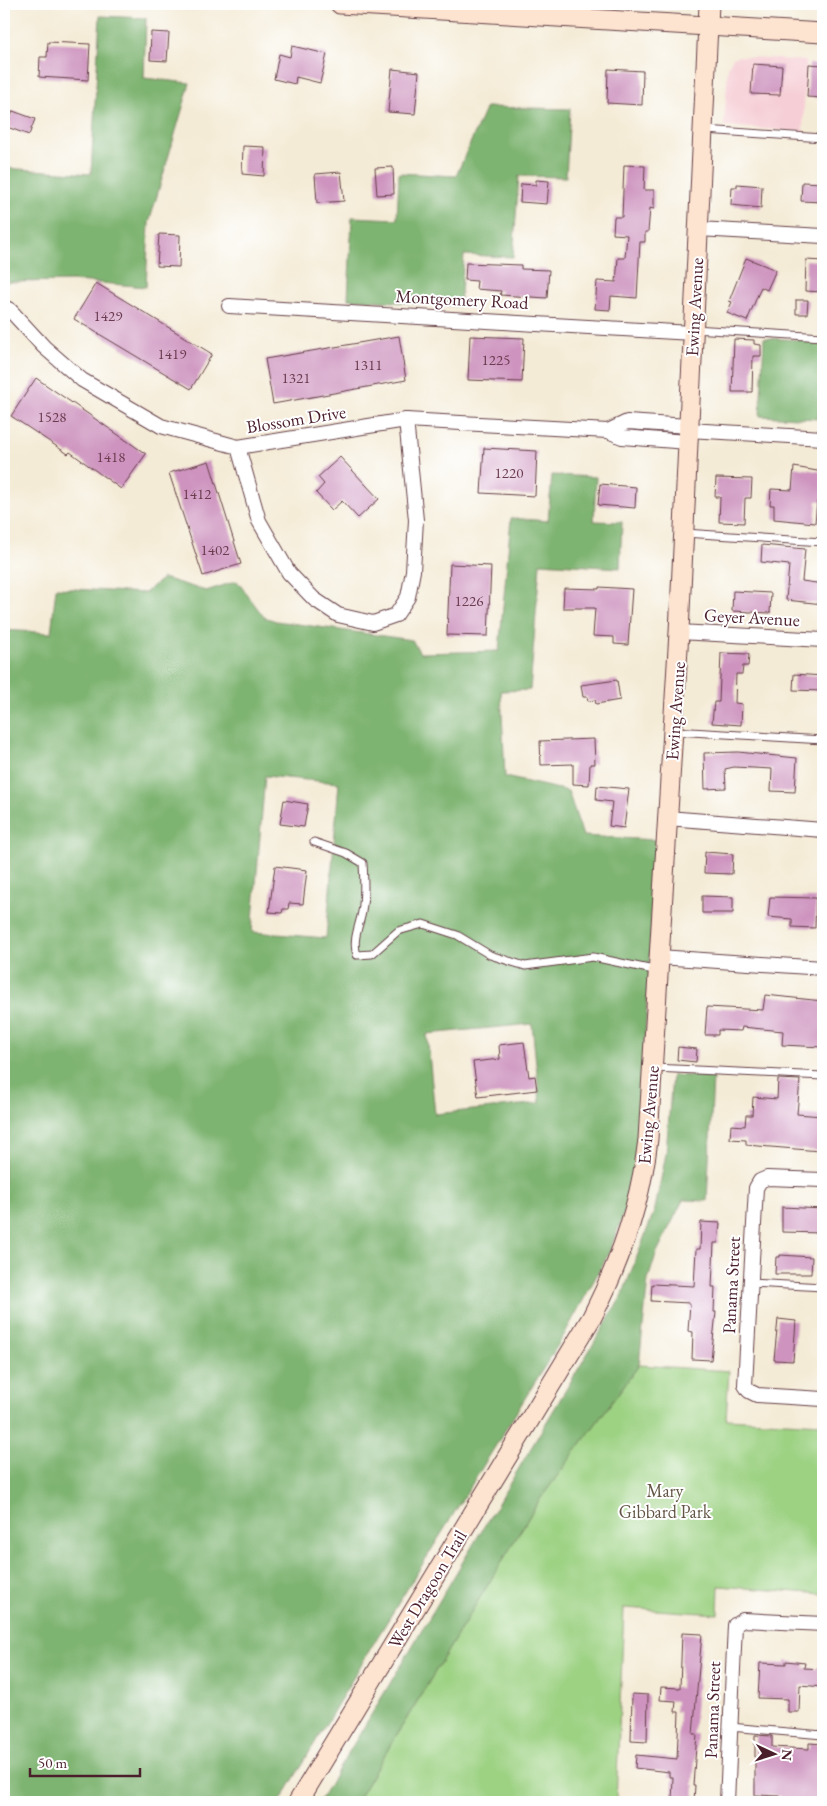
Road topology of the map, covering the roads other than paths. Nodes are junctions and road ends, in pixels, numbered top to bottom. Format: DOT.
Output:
graph roads {
  1 [pos="340,4"];
  2 [pos="709,4"];
  3 [pos="464,8"];
  4 [pos="586,11"];
  5 [pos="823,14"];
  6 [pos="707,26"];
  7 [pos="823,33"];
  8 [pos="702,130"];
  9 [pos="823,138"];
  10 [pos="698,230"];
  11 [pos="823,236"];
  12 [pos="229,306"];
  13 [pos="4,308"];
  14 [pos="692,331"];
  15 [pos="823,337"];
  16 [pos="406,420"];
  17 [pos="688,432"];
  18 [pos="823,438"];
  19 [pos="238,447"];
  20 [pos="684,533"];
  21 [pos="823,542"];
  22 [pos="679,632"];
  23 [pos="823,640"];
  24 [pos="674,731"];
  25 [pos="823,740"];
  26 [pos="668,818"];
  27 [pos="823,830"];
  28 [pos="314,842"];
  29 [pos="659,964"];
  30 [pos="823,968"];
  31 [pos="653,1068"];
  32 [pos="823,1076"];
  33 [pos="823,1180"];
  34 [pos="750,1282"];
  35 [pos="823,1287"];
  36 [pos="557,1376"];
  37 [pos="823,1399"];
  38 [pos="823,1624"];
  39 [pos="730,1727"];
  40 [pos="823,1735"];
  41 [pos="298,1802"];
  42 [pos="727,1802"];
  1 -- 3 [label="street"];
  2 -- 6 [label="street, Ewing Avenue"];
  3 -- 4 [label="street"];
  4 -- 6 [label="street"];
  5 -- 7 [label="lane"];
  6 -- 7 [label="street"];
  6 -- 8 [label="street, Ewing Avenue"];
  8 -- 9 [label="lane"];
  8 -- 10 [label="street, Ewing Avenue"];
  10 -- 11 [label="street"];
  10 -- 14 [label="street, Ewing Avenue"];
  12 -- 14 [label="street, Montgomery Road"];
  13 -- 19 [label="street, Blossom Drive"];
  14 -- 15 [label="lane"];
  14 -- 17 [label="street, Ewing Avenue"];
  16 -- 17 [label="street, Blossom Drive"];
  16 -- 19 [label="street, Blossom Drive"];
  16 -- 19 [label="street"];
  17 -- 18 [label="street, Blossom Drive"];
  17 -- 20 [label="street, Ewing Avenue"];
  20 -- 21 [label="lane"];
  20 -- 22 [label="street, Ewing Avenue"];
  22 -- 23 [label="street, Geyer Avenue"];
  22 -- 24 [label="street, Ewing Avenue"];
  24 -- 25 [label="lane"];
  24 -- 26 [label="street, Ewing Avenue"];
  26 -- 27 [label="street"];
  26 -- 29 [label="street, Ewing Avenue"];
  28 -- 29 [label="lane"];
  29 -- 30 [label="street"];
  29 -- 31 [label="street, Ewing Avenue"];
  31 -- 32 [label="lane"];
  31 -- 36 [label="street, Ewing Avenue"];
  33 -- 34 [label="street, Panama Street"];
  34 -- 35 [label="lane"];
  34 -- 37 [label="street, Panama Street"];
  36 -- 41 [label="street, West Dragoon Trail"];
  38 -- 39 [label="street, Panama Street"];
  39 -- 40 [label="lane"];
  39 -- 42 [label="street, Panama Street"];
}
